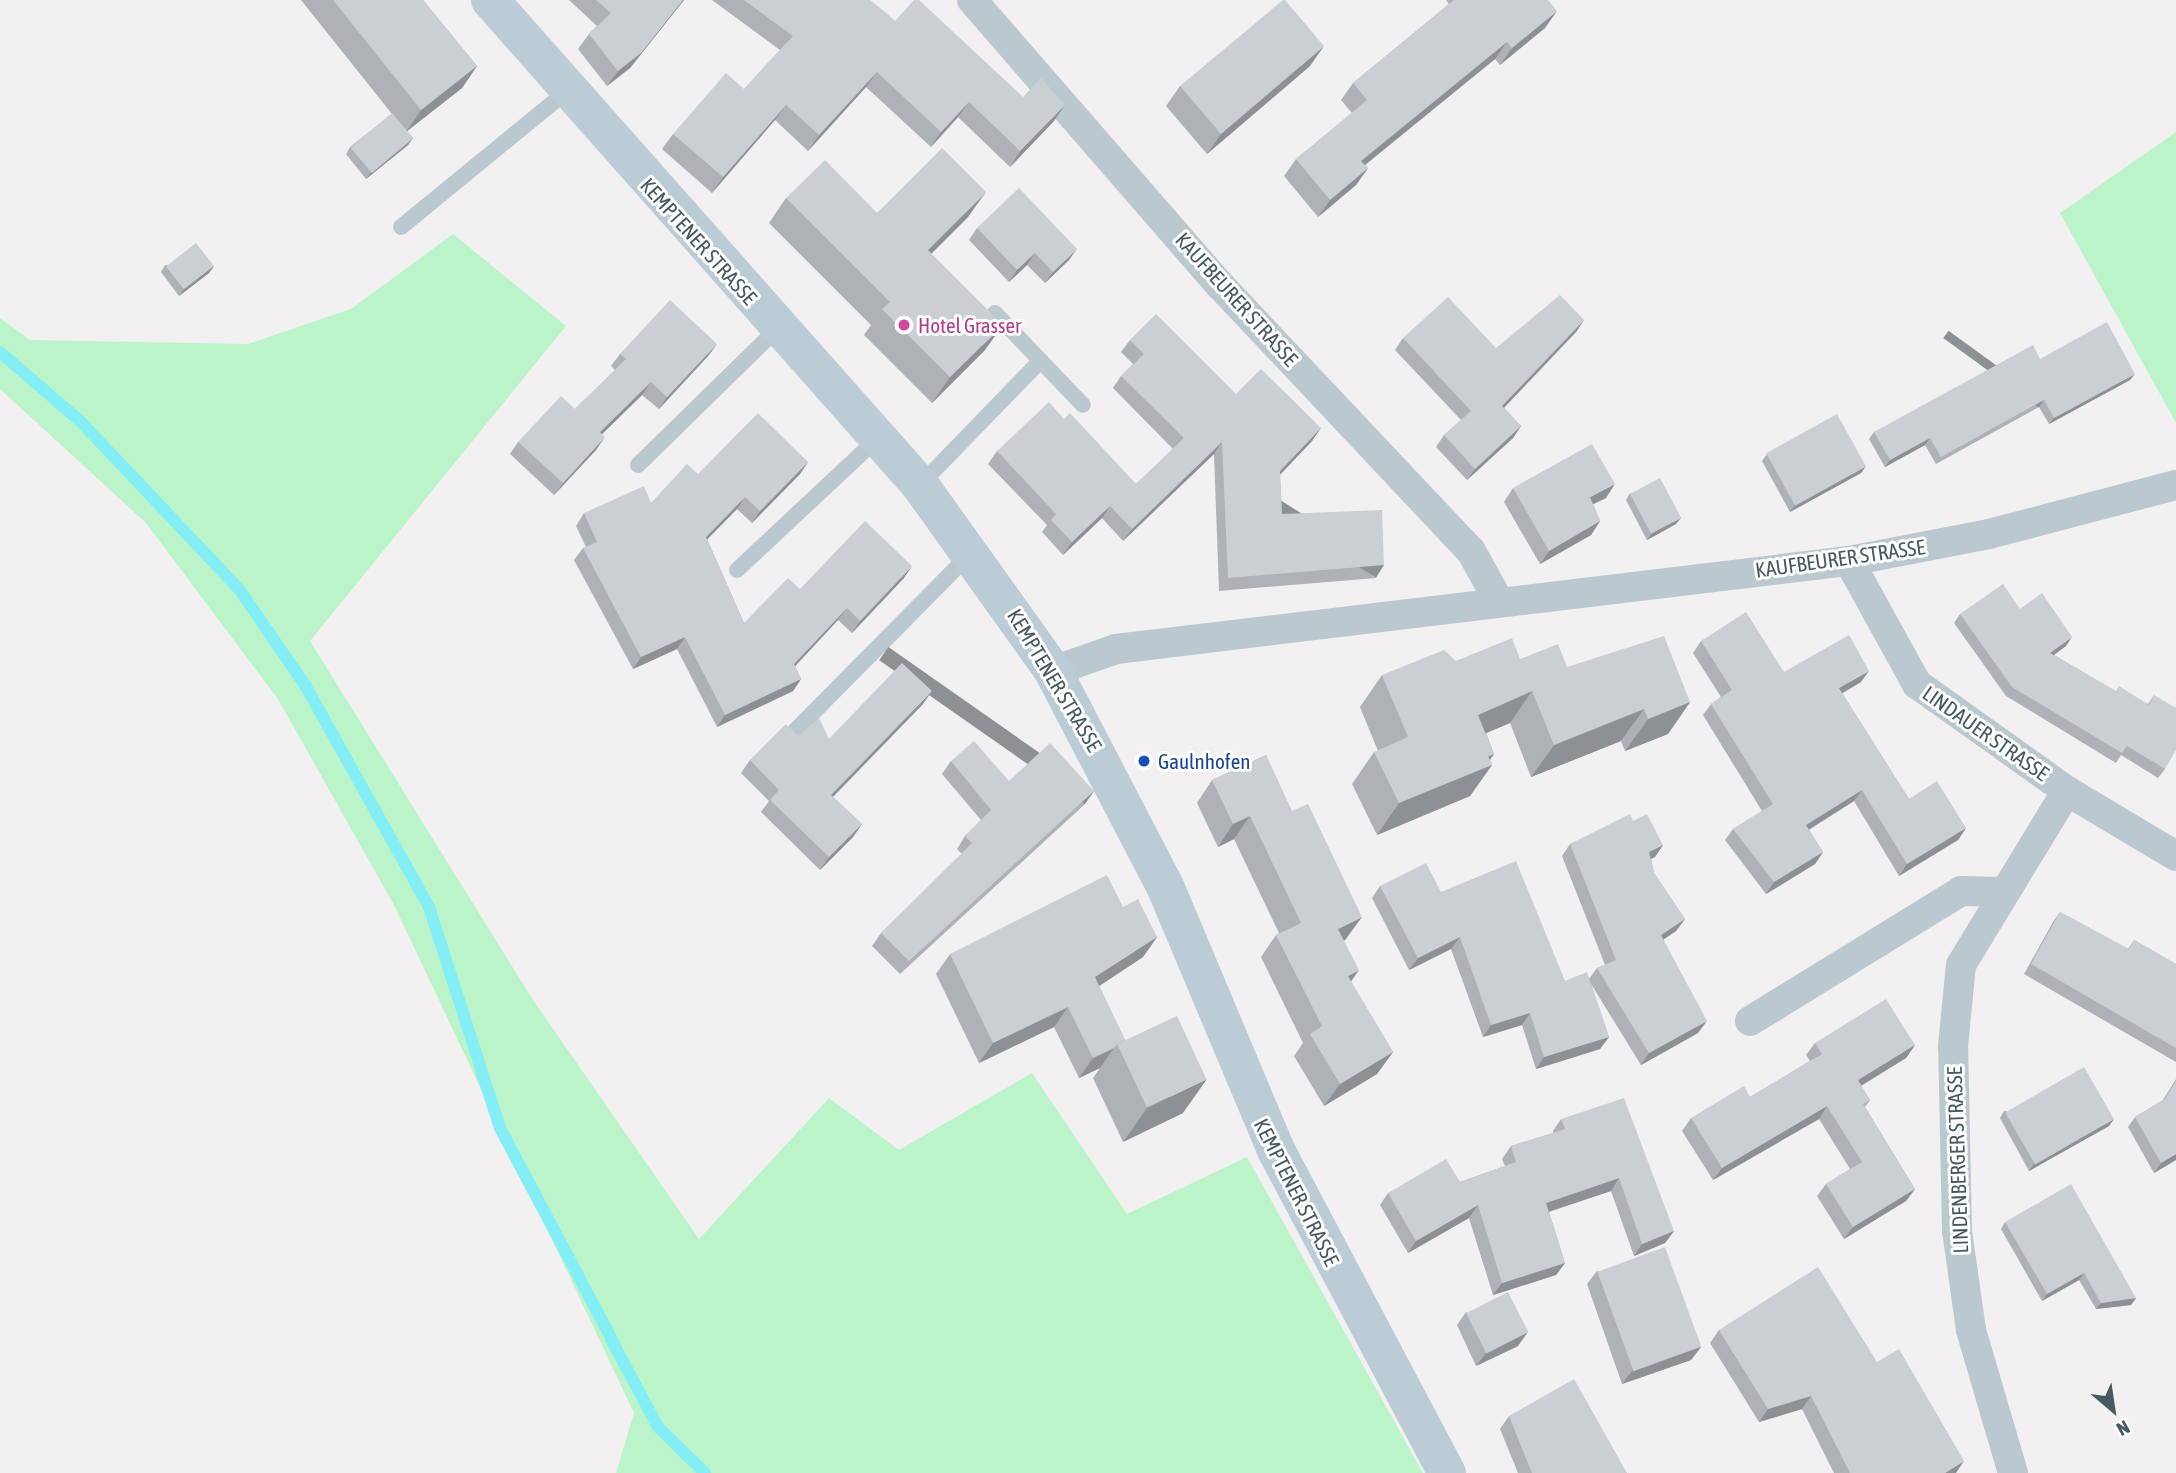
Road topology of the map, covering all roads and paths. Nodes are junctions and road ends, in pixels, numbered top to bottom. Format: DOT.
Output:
graph roads {
  1 [pos="490,0"];
  2 [pos="972,0"];
  3 [pos="567,91"];
  4 [pos="401,227"];
  5 [pos="995,313"];
  6 [pos="778,328"];
  7 [pos="1039,362"];
  8 [pos="1083,405"];
  9 [pos="879,437"];
  10 [pos="638,465"];
  11 [pos="920,485"];
  12 [pos="2176,485"];
  13 [pos="972,552"];
  14 [pos="1849,561"];
  15 [pos="737,570"];
  16 [pos="1498,600"];
  17 [pos="1053,671"];
  18 [pos="787,739"];
  19 [pos="2067,790"];
  20 [pos="2176,856"];
  21 [pos="2001,892"];
  22 [pos="1749,1021"];
  23 [pos="1447,1473"];
  24 [pos="2013,1473"];
  1 -- 3 [label="street, KEMPTENER STRASSE"];
  2 -- 16 [label="street, KAUFBEURER STRASSE"];
  3 -- 4 [label="lane"];
  3 -- 6 [label="street, KEMPTENER STRASSE"];
  5 -- 7 [label="lane"];
  6 -- 9 [label="street, KEMPTENER STRASSE"];
  6 -- 10 [label="lane"];
  7 -- 8 [label="lane"];
  7 -- 11 [label="lane"];
  9 -- 11 [label="street, KEMPTENER STRASSE"];
  9 -- 15 [label="lane"];
  11 -- 13 [label="street, KEMPTENER STRASSE"];
  12 -- 14 [label="street, KAUFBEURER STRASSE"];
  13 -- 17 [label="street, KEMPTENER STRASSE"];
  13 -- 18 [label="lane"];
  14 -- 16 [label="street, KAUFBEURER STRASSE"];
  14 -- 19 [label="street, LINDAUER STRASSE"];
  16 -- 17 [label="street, KAUFBEURER STRASSE"];
  17 -- 23 [label="street, KEMPTENER STRASSE"];
  19 -- 20 [label="street, LINDAUER STRASSE"];
  19 -- 21 [label="street, LINDENBERGER STRASSE"];
  21 -- 22 [label="street"];
  21 -- 24 [label="street, LINDENBERGER STRASSE"];
}
